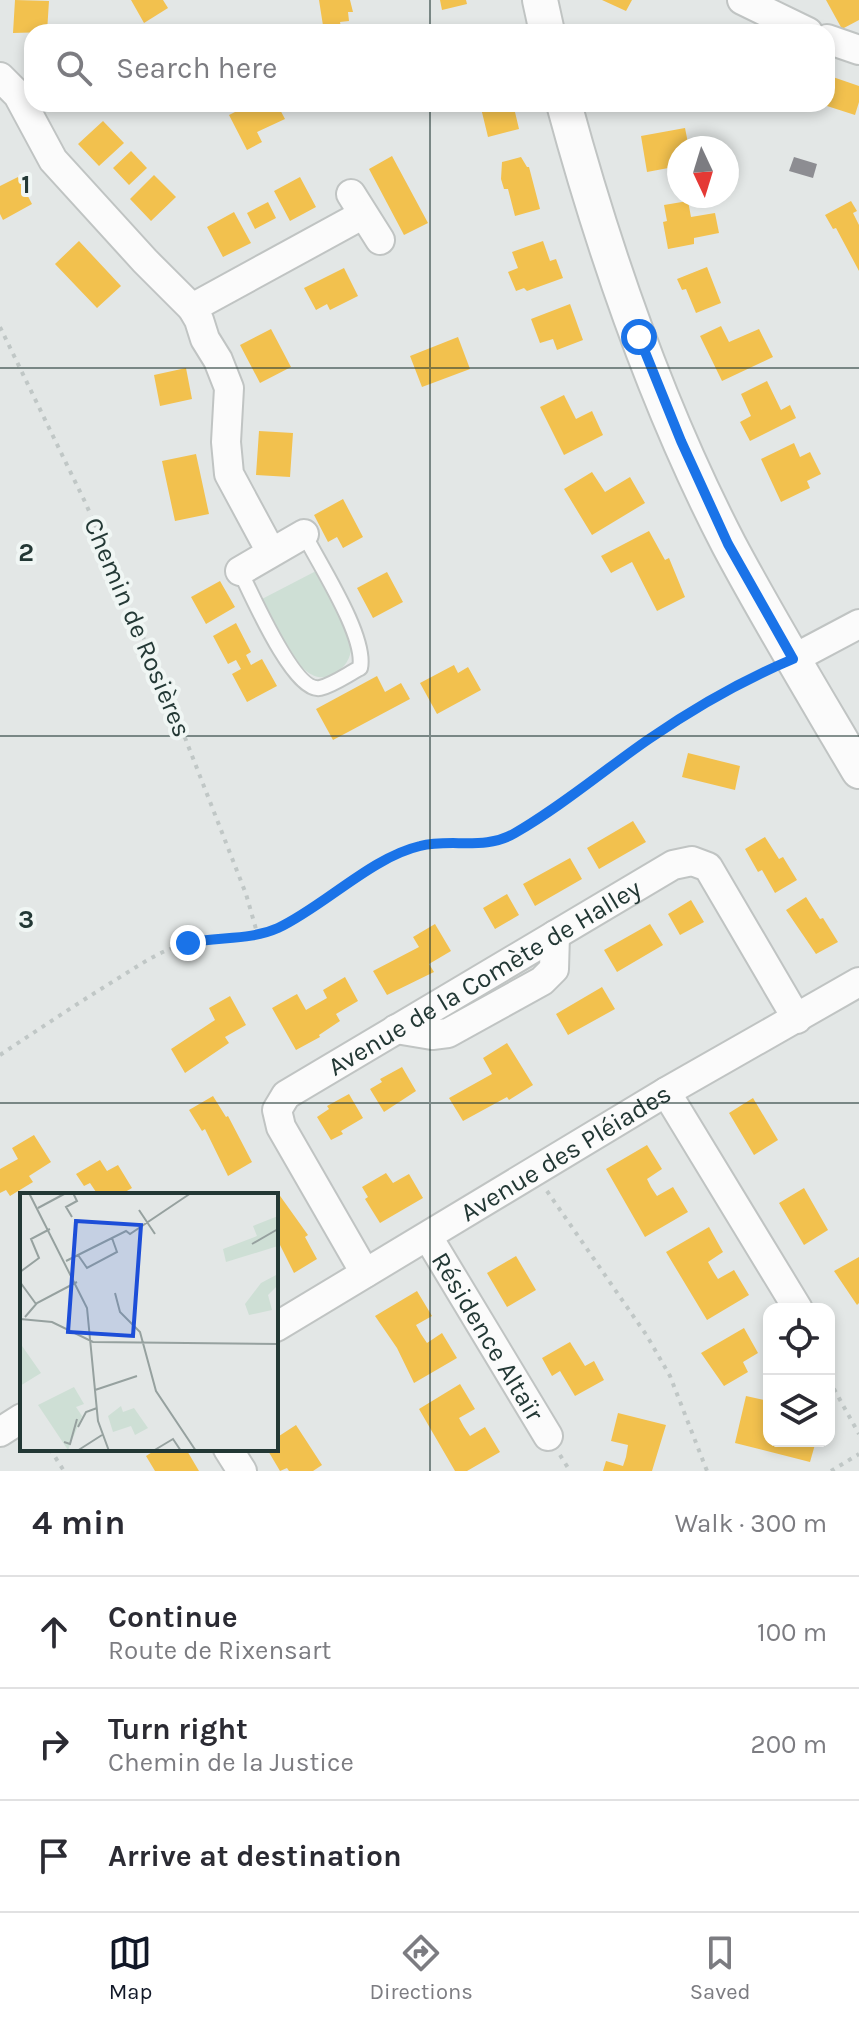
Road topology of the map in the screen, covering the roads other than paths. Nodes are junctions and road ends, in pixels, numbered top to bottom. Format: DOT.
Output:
graph roads {
  1 [pos="540,0"];
  2 [pos="742,0"];
  3 [pos="545,24"];
  4 [pos="792,24"];
  5 [pos="835,42"];
  6 [pos="859,50"];
  7 [pos="0,77"];
  8 [pos="24,106"];
  9 [pos="27,112"];
  10 [pos="566,112"];
  11 [pos="380,240"];
  12 [pos="192,308"];
  13 [pos="304,534"];
  14 [pos="271,552"];
  15 [pos="240,571"];
  16 [pos="859,624"];
  17 [pos="793,659"];
  18 [pos="859,771"];
  19 [pos="859,982"];
  20 [pos="797,1019"];
  21 [pos="666,1092"];
  22 [pos="428,1237"];
  23 [pos="365,1273"];
  24 [pos="794,1303"];
  25 [pos="278,1326"];
  26 [pos="20,1419"];
  27 [pos="0,1433"];
  28 [pos="548,1436"];
  29 [pos="20,1438"];
  30 [pos="229,1451"];
  31 [pos="242,1471"];
  1 -- 3 [label="street"];
  2 -- 4 [label="street"];
  5 -- 6 [label="street"];
  7 -- 8 [label="street"];
  9 -- 12 [label="street"];
  10 -- 17 [label="street"];
  11 -- 12 [label="street"];
  12 -- 14 [label="street"];
  13 -- 14 [label="street"];
  13 -- 15 [label="lane"];
  14 -- 15 [label="street"];
  16 -- 17 [label="street"];
  17 -- 18 [label="street"];
  19 -- 20 [label="street, Avenue des Pléiades"];
  20 -- 21 [label="street, Avenue des Pléiades"];
  20 -- 23 [label="street, Avenue de la Comète de Halley"];
  21 -- 22 [label="street, Avenue des Pléiades"];
  21 -- 24 [label="street"];
  22 -- 23 [label="street, Avenue des Pléiades"];
  22 -- 28 [label="street, Résidence Altaïr"];
  23 -- 25 [label="street, Avenue des Pléiades"];
  26 -- 27 [label="street"];
  27 -- 29 [label="street"];
  30 -- 31 [label="street"];
}
